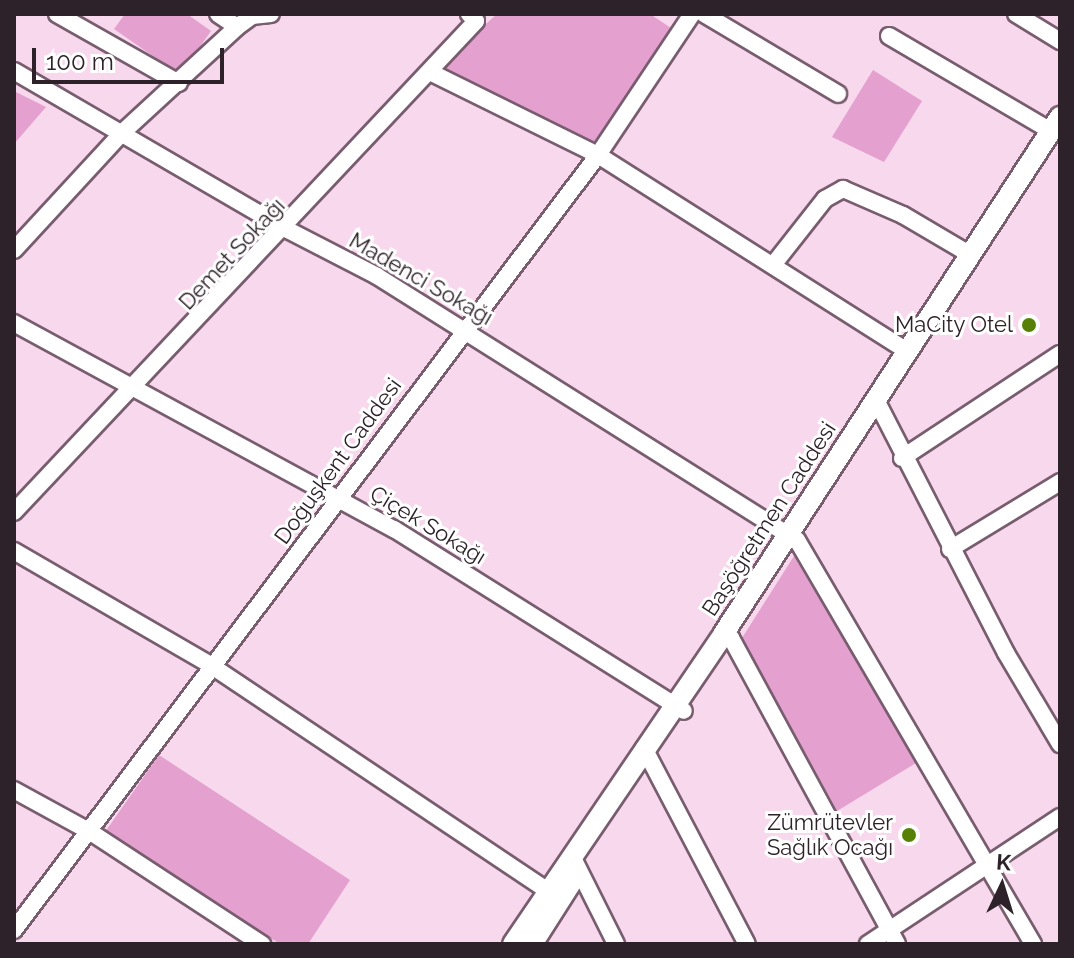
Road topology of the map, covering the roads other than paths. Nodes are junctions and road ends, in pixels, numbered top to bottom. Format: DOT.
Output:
graph roads {
  1 [pos="57,14"];
  2 [pos="218,14"];
  3 [pos="271,14"];
  4 [pos="692,14"];
  5 [pos="704,14"];
  6 [pos="1016,14"];
  7 [pos="473,18"];
  8 [pos="237,27"];
  9 [pos="889,36"];
  10 [pos="1060,41"];
  11 [pos="14,71"];
  12 [pos="430,72"];
  13 [pos="179,83"];
  14 [pos="838,94"];
  15 [pos="1057,127"];
  16 [pos="124,131"];
  17 [pos="598,155"];
  18 [pos="286,229"];
  19 [pos="14,250"];
  20 [pos="971,255"];
  21 [pos="773,265"];
  22 [pos="14,323"];
  23 [pos="463,328"];
  24 [pos="907,351"];
  25 [pos="1060,354"];
  26 [pos="135,389"];
  27 [pos="879,403"];
  28 [pos="902,458"];
  29 [pos="1060,482"];
  30 [pos="340,498"];
  31 [pos="14,512"];
  32 [pos="793,537"];
  33 [pos="950,549"];
  34 [pos="14,551"];
  35 [pos="728,636"];
  36 [pos="212,666"];
  37 [pos="679,708"];
  38 [pos="1060,744"];
  39 [pos="646,754"];
  40 [pos="14,790"];
  41 [pos="1060,817"];
  42 [pos="89,831"];
  43 [pos="990,862"];
  44 [pos="576,864"];
  45 [pos="555,896"];
  46 [pos="14,930"];
  47 [pos="893,937"];
  48 [pos="262,944"];
  49 [pos="513,944"];
  50 [pos="532,944"];
  51 [pos="616,944"];
  52 [pos="747,944"];
  53 [pos="868,944"];
  54 [pos="1033,944"];
  1 -- 13 [label="street"];
  2 -- 8 [label="street"];
  3 -- 8 [label="street"];
  4 -- 17 [label="street, Doğuşkent Caddesi"];
  5 -- 14 [label="street"];
  6 -- 10 [label="street"];
  7 -- 12 [label="street, Demet Sokağı"];
  8 -- 13 [label="street"];
  9 -- 15 [label="street"];
  11 -- 16 [label="street, Madenci Sokağı"];
  12 -- 17 [label="street"];
  12 -- 18 [label="street, Demet Sokağı"];
  13 -- 16 [label="street"];
  15 -- 20 [label="main road, Başöğretmen Caddesi"];
  15 -- 27 [label="main road, Başöğretmen Caddesi"];
  16 -- 18 [label="street, Madenci Sokağı"];
  16 -- 19 [label="street"];
  17 -- 21 [label="street"];
  17 -- 23 [label="street, Doğuşkent Caddesi"];
  18 -- 23 [label="street, Madenci Sokağı"];
  18 -- 26 [label="street, Demet Sokağı"];
  20 -- 21 [label="street"];
  20 -- 24 [label="main road, Başöğretmen Caddesi"];
  21 -- 24 [label="street"];
  22 -- 26 [label="street, Çiçek Sokağı"];
  23 -- 30 [label="street, Doğuşkent Caddesi"];
  23 -- 32 [label="street, Madenci Sokağı"];
  24 -- 27 [label="main road, Başöğretmen Caddesi"];
  25 -- 28 [label="street"];
  26 -- 30 [label="street, Çiçek Sokağı"];
  26 -- 31 [label="street, Demet Sokağı"];
  27 -- 28 [label="street"];
  27 -- 32 [label="main road, Başöğretmen Caddesi"];
  28 -- 33 [label="street"];
  29 -- 33 [label="street"];
  30 -- 36 [label="street, Doğuşkent Caddesi"];
  30 -- 37 [label="street, Çiçek Sokağı"];
  32 -- 35 [label="main road, Başöğretmen Caddesi"];
  32 -- 43 [label="street"];
  33 -- 38 [label="street"];
  34 -- 36 [label="street"];
  35 -- 37 [label="main road, Başöğretmen Caddesi"];
  35 -- 47 [label="street"];
  36 -- 42 [label="street, Doğuşkent Caddesi"];
  36 -- 45 [label="street"];
  37 -- 39 [label="main road, Başöğretmen Caddesi"];
  39 -- 44 [label="main road, Başöğretmen Caddesi"];
  39 -- 52 [label="street"];
  40 -- 42 [label="street"];
  41 -- 43 [label="street"];
  42 -- 46 [label="street, Doğuşkent Caddesi"];
  42 -- 48 [label="street"];
  43 -- 47 [label="street"];
  43 -- 54 [label="street"];
  44 -- 45 [label="main road, Başöğretmen Caddesi"];
  44 -- 51 [label="street"];
  45 -- 49 [label="main road, Başöğretmen Caddesi"];
  45 -- 50 [label="main road, Başöğretmen Caddesi"];
  47 -- 53 [label="street"];
}
